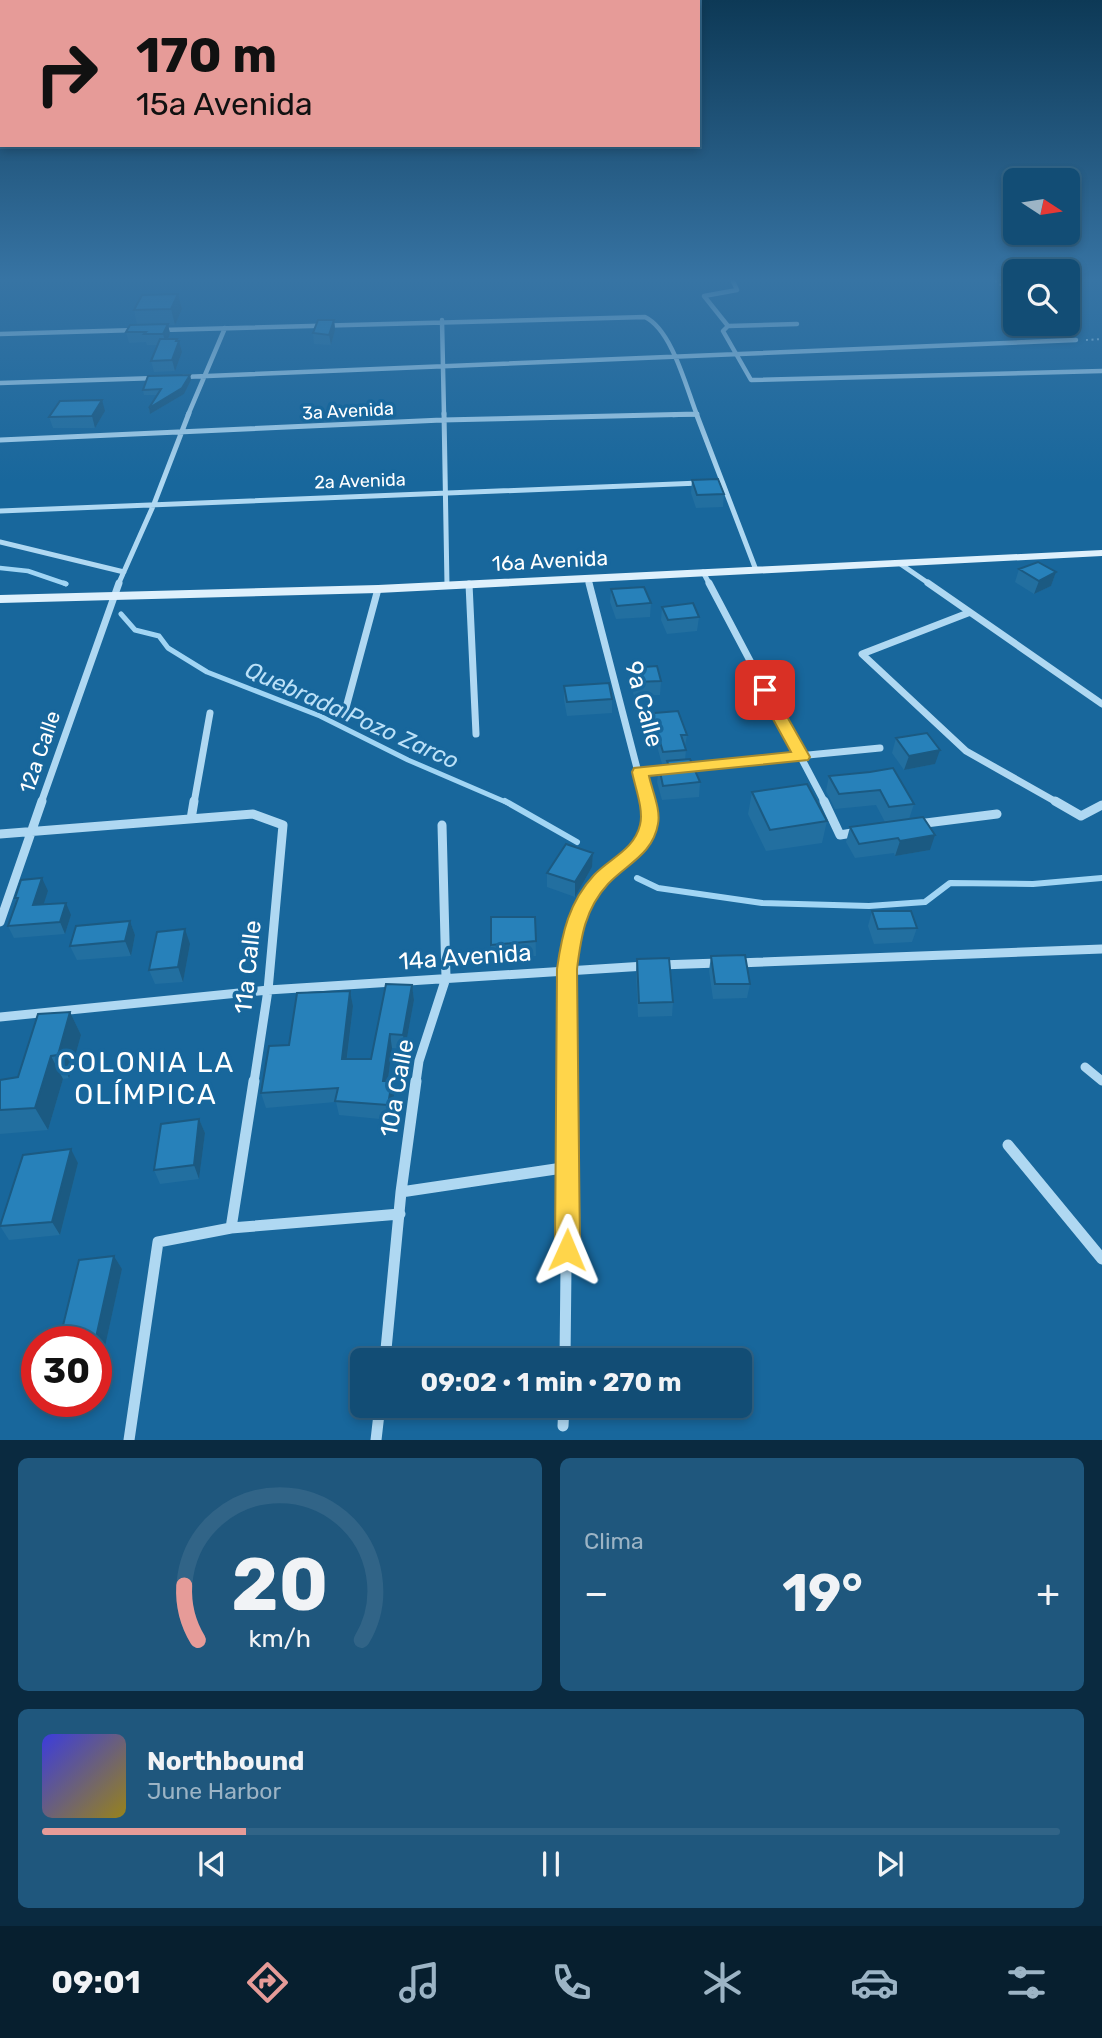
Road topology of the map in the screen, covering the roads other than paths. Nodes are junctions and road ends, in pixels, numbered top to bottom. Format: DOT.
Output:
graph roads {
  1 [pos="216,348"];
  2 [pos="443,348"];
  3 [pos="670,348"];
  4 [pos="733,348"];
  5 [pos="877,348"];
  6 [pos="736,354"];
  7 [pos="675,358"];
  8 [pos="443,367"];
  9 [pos="1102,371"];
  10 [pos="204,376"];
  11 [pos="163,377"];
  12 [pos="176,377"];
  13 [pos="0,383"];
  14 [pos="697,414"];
  15 [pos="442,420"];
  16 [pos="180,433"];
  17 [pos="0,440"];
  18 [pos="722,483"];
  19 [pos="444,492"];
  20 [pos="154,504"];
  21 [pos="0,511"];
  22 [pos="0,542"];
  23 [pos="1102,553"];
  24 [pos="899,563"];
  25 [pos="756,570"];
  26 [pos="124,572"];
  27 [pos="703,572"];
  28 [pos="588,578"];
  29 [pos="468,584"];
  30 [pos="447,585"];
  31 [pos="378,589"];
  32 [pos="114,594"];
  33 [pos="0,599"];
  34 [pos="968,613"];
  35 [pos="1102,704"];
  36 [pos="209,713"];
  37 [pos="344,715"];
  38 [pos="477,734"];
  39 [pos="880,748"];
  40 [pos="802,757"];
  41 [pos="640,772"];
  42 [pos="1102,805"];
  43 [pos="997,814"];
  44 [pos="191,819"];
  45 [pos="442,825"];
  46 [pos="905,826"];
  47 [pos="866,831"];
  48 [pos="31,832"];
  49 [pos="0,834"];
  50 [pos="0,922"];
  51 [pos="1102,949"];
  52 [pos="567,969"];
  53 [pos="446,978"];
  54 [pos="268,990"];
  55 [pos="0,1017"];
  56 [pos="1085,1067"];
  57 [pos="1102,1081"];
  58 [pos="1008,1145"];
  59 [pos="569,1167"];
  60 [pos="401,1192"];
  61 [pos="400,1214"];
  62 [pos="231,1228"];
  63 [pos="1102,1259"];
  64 [pos="385,1348"];
  65 [pos="565,1348"];
  66 [pos="379,1418"];
  67 [pos="563,1418"];
  68 [pos="563,1426"];
  69 [pos="129,1440"];
  70 [pos="376,1440"];
  1 -- 10 [label="street, 12a Calle"];
  2 -- 8 [label="street"];
  3 -- 7 [label="street"];
  4 -- 6 [label="street"];
  5 -- 6 [label="street"];
  6 -- 7 [label="street"];
  6 -- 9 [label="street"];
  7 -- 8 [label="street"];
  7 -- 14 [label="street"];
  8 -- 10 [label="street"];
  8 -- 15 [label="street"];
  10 -- 12 [label="street"];
  10 -- 16 [label="street, 12a Calle"];
  11 -- 13 [label="street"];
  14 -- 15 [label="street, 3a Avenida"];
  14 -- 18 [label="street"];
  15 -- 16 [label="street, 3a Avenida"];
  15 -- 19 [label="street"];
  16 -- 17 [label="street, 3a Avenida"];
  16 -- 20 [label="street, 12a Calle"];
  18 -- 19 [label="street, 2a Avenida"];
  18 -- 25 [label="street"];
  19 -- 20 [label="street, 2a Avenida"];
  19 -- 30 [label="street"];
  20 -- 21 [label="street, 2a Avenida"];
  20 -- 26 [label="street, 12a Calle"];
  22 -- 26 [label="street"];
  23 -- 24 [label="street, 16a Avenida"];
  24 -- 25 [label="street, 16a Avenida"];
  24 -- 34 [label="street"];
  25 -- 27 [label="street, 16a Avenida"];
  26 -- 32 [label="street, 12a Calle"];
  27 -- 28 [label="street, 16a Avenida"];
  27 -- 40 [label="street"];
  28 -- 29 [label="street, 16a Avenida"];
  28 -- 41 [label="street, 9a Calle"];
  29 -- 30 [label="street, 16a Avenida"];
  29 -- 38 [label="street"];
  30 -- 31 [label="street, 16a Avenida"];
  31 -- 32 [label="street, 16a Avenida"];
  31 -- 37 [label="street"];
  32 -- 33 [label="street, 16a Avenida"];
  32 -- 48 [label="street, 12a Calle"];
  34 -- 35 [label="street"];
  34 -- 42 [label="street"];
  36 -- 44 [label="street"];
  39 -- 40 [label="street"];
  40 -- 41 [label="street"];
  40 -- 47 [label="street"];
  41 -- 52 [label="street, 9a Calle"];
  43 -- 46 [label="street"];
  44 -- 48 [label="street"];
  44 -- 54 [label="street, 11a Calle"];
  45 -- 53 [label="street, 10a Calle"];
  48 -- 49 [label="street"];
  48 -- 50 [label="street, 12a Calle"];
  51 -- 52 [label="street, 14a Avenida"];
  52 -- 53 [label="street, 14a Avenida"];
  52 -- 59 [label="street, 9a Calle"];
  53 -- 54 [label="street, 14a Avenida"];
  53 -- 60 [label="street, 10a Calle"];
  54 -- 55 [label="street, 14a Avenida"];
  54 -- 62 [label="street, 11a Calle"];
  56 -- 57 [label="street"];
  58 -- 63 [label="street"];
  59 -- 60 [label="street"];
  59 -- 65 [label="street, 9a Calle"];
  60 -- 61 [label="street, 10a Calle"];
  61 -- 62 [label="street"];
  61 -- 64 [label="street, 10a Calle"];
  62 -- 69 [label="street"];
  66 -- 70 [label="street"];
  67 -- 68 [label="street"];
}
